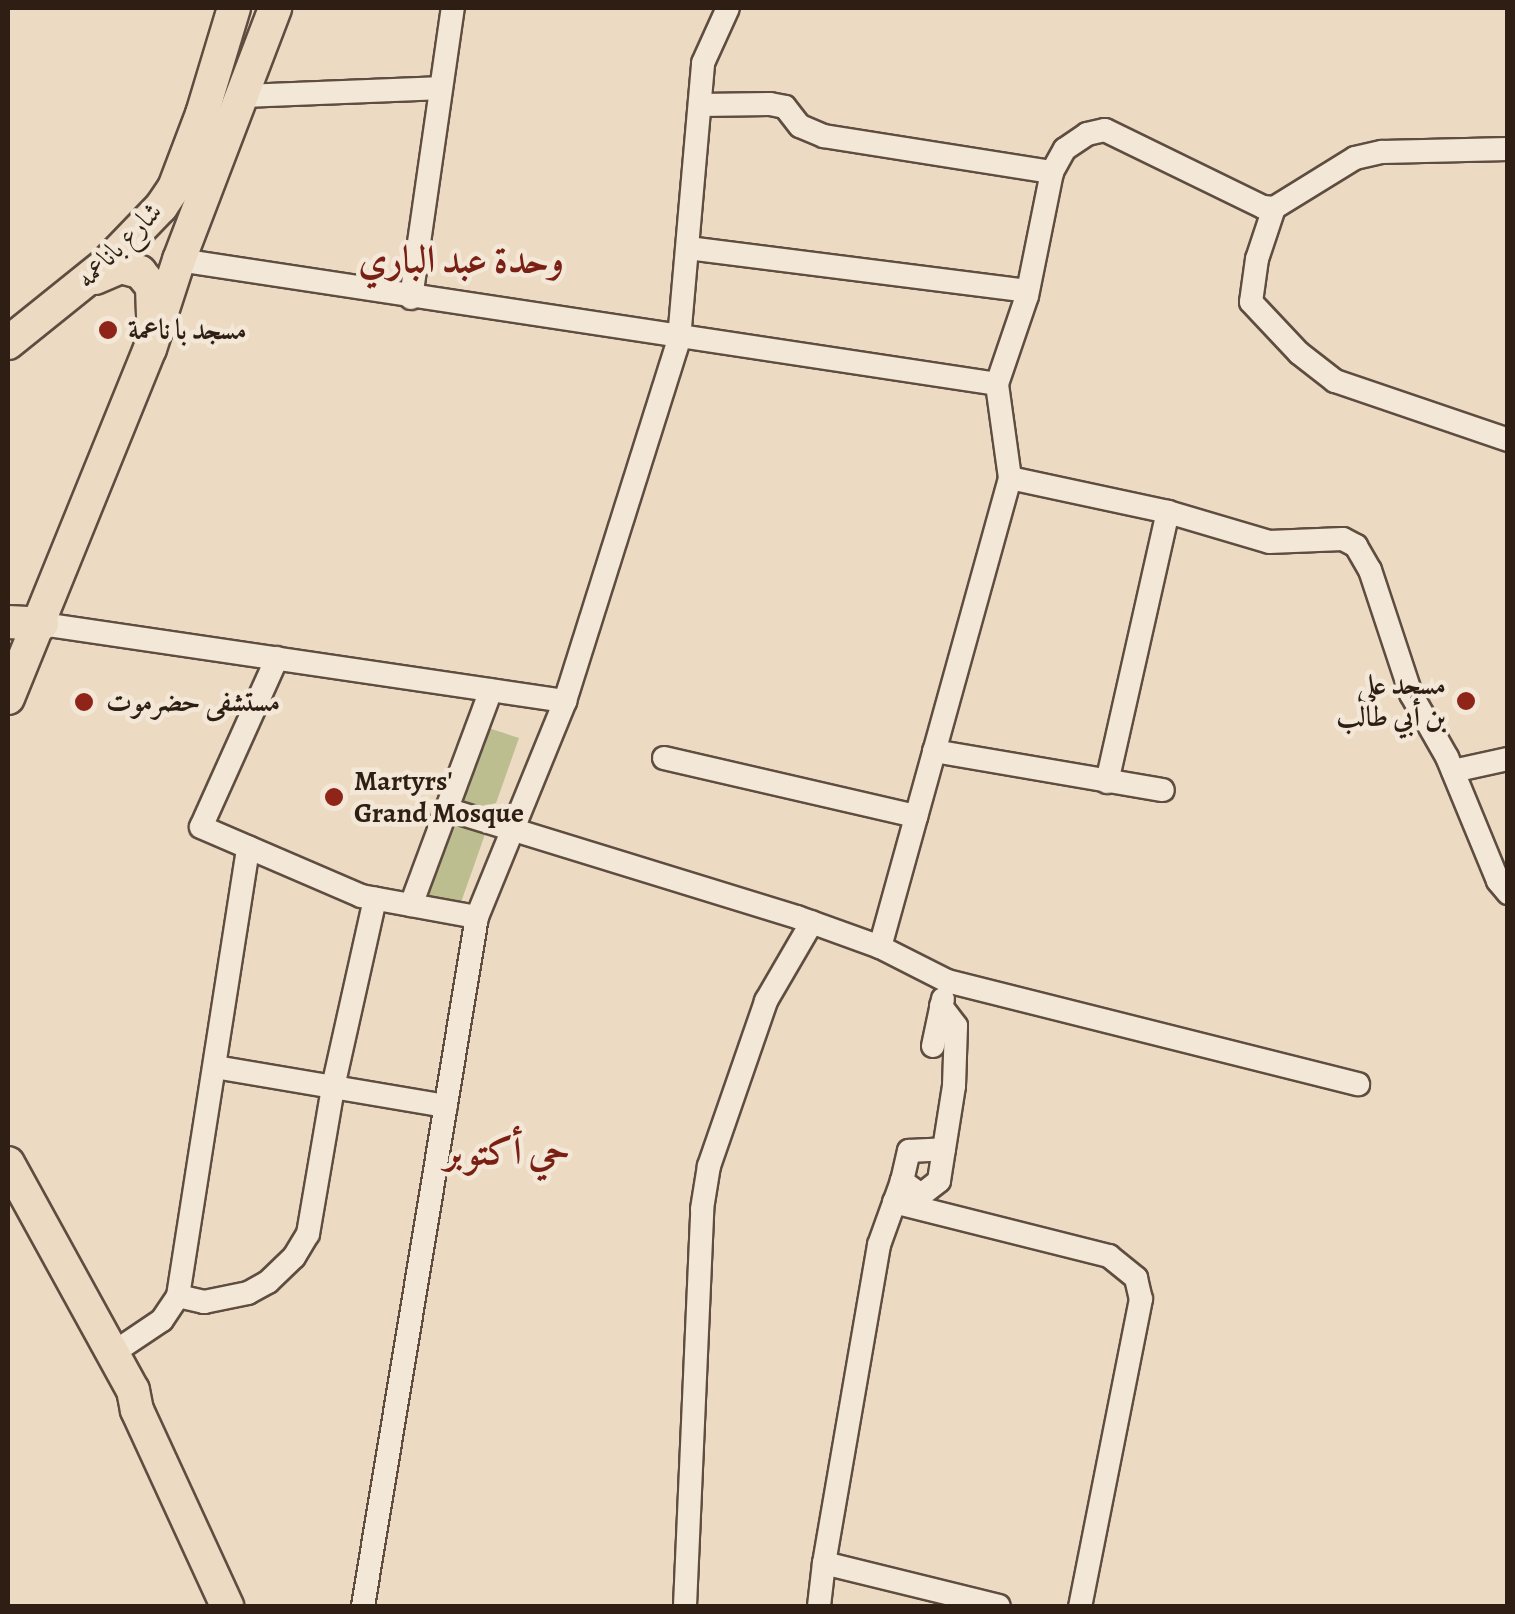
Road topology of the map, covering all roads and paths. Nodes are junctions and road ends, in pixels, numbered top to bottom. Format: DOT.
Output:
graph roads {
  1 [pos="234,8"];
  2 [pos="275,8"];
  3 [pos="453,8"];
  4 [pos="728,8"];
  5 [pos="438,88"];
  6 [pos="242,96"];
  7 [pos="700,105"];
  8 [pos="1508,149"];
  9 [pos="1052,172"];
  10 [pos="1274,208"];
  11 [pos="688,248"];
  12 [pos="179,260"];
  13 [pos="75,290"];
  14 [pos="1027,291"];
  15 [pos="411,298"];
  16 [pos="8,320"];
  17 [pos="679,339"];
  18 [pos="8,343"];
  19 [pos="150,349"];
  20 [pos="997,384"];
  21 [pos="1508,440"];
  22 [pos="1010,478"];
  23 [pos="1168,512"];
  24 [pos="8,622"];
  25 [pos="42,624"];
  26 [pos="277,658"];
  27 [pos="491,690"];
  28 [pos="8,698"];
  29 [pos="565,702"];
  30 [pos="934,751"];
  31 [pos="664,758"];
  32 [pos="1508,759"];
  33 [pos="1452,770"];
  34 [pos="1107,782"];
  35 [pos="1163,790"];
  36 [pos="446,809"];
  37 [pos="916,816"];
  38 [pos="512,830"];
  39 [pos="248,847"];
  40 [pos="1508,894"];
  41 [pos="375,899"];
  42 [pos="410,905"];
  43 [pos="477,917"];
  44 [pos="812,922"];
  45 [pos="880,947"];
  46 [pos="947,981"];
  47 [pos="941,1006"];
  48 [pos="933,1046"];
  49 [pos="215,1066"];
  50 [pos="1358,1084"];
  51 [pos="333,1087"];
  52 [pos="446,1106"];
  53 [pos="8,1163"];
  54 [pos="898,1191"];
  55 [pos="178,1296"];
  56 [pos="113,1352"];
  57 [pos="133,1390"];
  58 [pos="824,1564"];
  59 [pos="227,1606"];
  60 [pos="247,1606"];
  61 [pos="363,1606"];
  62 [pos="685,1606"];
  63 [pos="819,1606"];
  64 [pos="1000,1606"];
  65 [pos="1080,1606"];
  1 -- 13 [label="highway, شارع باناعمه"];
  2 -- 6 [label="highway"];
  3 -- 5 [label="street"];
  4 -- 7 [label="street"];
  5 -- 6 [label="street"];
  5 -- 15 [label="street"];
  6 -- 12 [label="highway"];
  7 -- 9 [label="street"];
  7 -- 11 [label="street"];
  8 -- 10 [label="street"];
  9 -- 10 [label="street"];
  9 -- 14 [label="street"];
  10 -- 21 [label="street"];
  11 -- 14 [label="street"];
  11 -- 17 [label="street"];
  12 -- 15 [label="street"];
  12 -- 19 [label="highway"];
  13 -- 16 [label="highway"];
  13 -- 18 [label="highway, شارع باناعمه"];
  13 -- 19 [label="highway"];
  14 -- 20 [label="street"];
  15 -- 17 [label="street"];
  17 -- 20 [label="street"];
  17 -- 29 [label="street"];
  19 -- 25 [label="highway"];
  20 -- 22 [label="street"];
  22 -- 23 [label="street"];
  22 -- 30 [label="street"];
  23 -- 33 [label="street"];
  23 -- 34 [label="street"];
  24 -- 25 [label="highway"];
  25 -- 26 [label="street"];
  25 -- 28 [label="highway"];
  26 -- 27 [label="street"];
  26 -- 39 [label="street"];
  27 -- 29 [label="street"];
  27 -- 36 [label="street"];
  29 -- 38 [label="street"];
  30 -- 34 [label="street"];
  30 -- 37 [label="street"];
  31 -- 37 [label="street"];
  32 -- 33 [label="street"];
  33 -- 40 [label="street"];
  34 -- 35 [label="street"];
  36 -- 38 [label="street"];
  36 -- 42 [label="street"];
  37 -- 45 [label="street"];
  38 -- 43 [label="street"];
  38 -- 44 [label="street"];
  39 -- 41 [label="street"];
  39 -- 49 [label="street"];
  41 -- 42 [label="street"];
  41 -- 51 [label="street"];
  42 -- 43 [label="street"];
  43 -- 52 [label="street"];
  44 -- 45 [label="street"];
  44 -- 62 [label="street"];
  45 -- 46 [label="street"];
  46 -- 47 [label="street"];
  46 -- 50 [label="street"];
  47 -- 48 [label="street"];
  47 -- 54 [label="street"];
  49 -- 51 [label="street"];
  49 -- 55 [label="street"];
  51 -- 52 [label="street"];
  51 -- 55 [label="street"];
  52 -- 61 [label="street"];
  53 -- 56 [label="highway"];
  54 -- 58 [label="street"];
  54 -- 65 [label="street"];
  55 -- 56 [label="street"];
  56 -- 57 [label="highway"];
  57 -- 59 [label="highway"];
  57 -- 60 [label="highway"];
  58 -- 63 [label="street"];
  58 -- 64 [label="street"];
}
